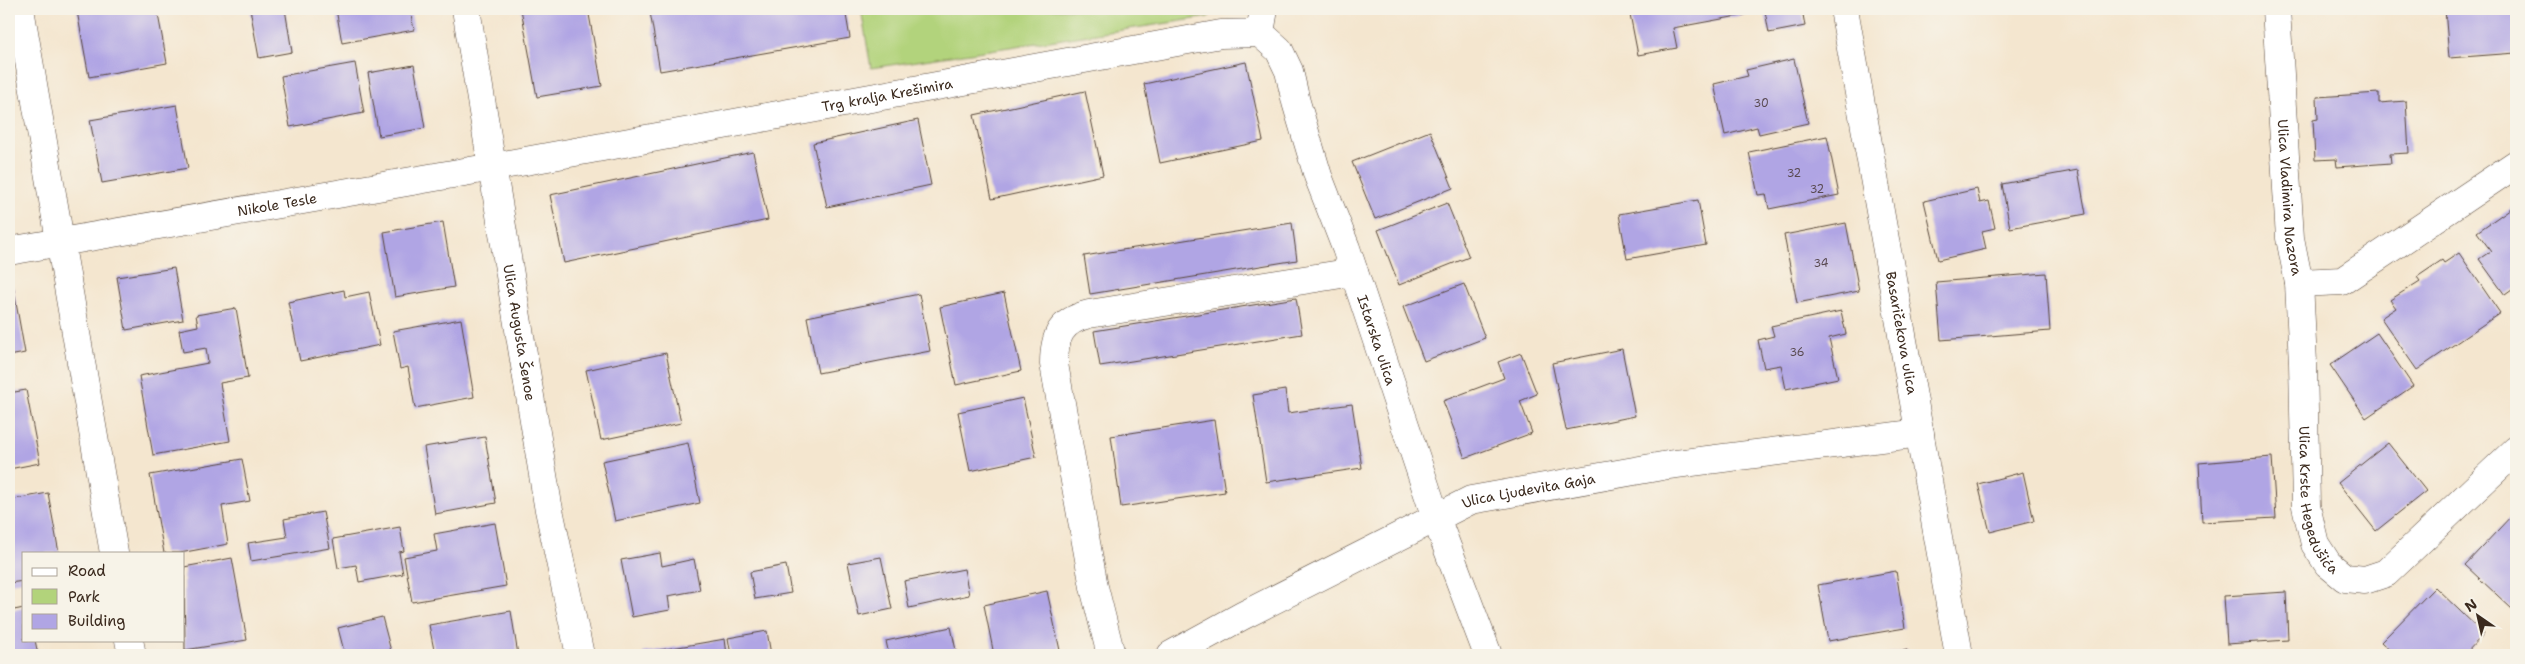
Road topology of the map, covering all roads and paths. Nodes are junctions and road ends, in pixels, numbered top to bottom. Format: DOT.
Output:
graph roads {
  1 [pos="20,9"];
  2 [pos="466,9"];
  3 [pos="1844,9"];
  4 [pos="2276,9"];
  5 [pos="1262,21"];
  6 [pos="2516,164"];
  7 [pos="493,167"];
  8 [pos="61,242"];
  9 [pos="9,251"];
  10 [pos="1354,272"];
  11 [pos="2299,283"];
  12 [pos="1920,433"];
  13 [pos="2516,450"];
  14 [pos="1436,518"];
  15 [pos="114,552"];
  16 [pos="129,642"];
  17 [pos="132,655"];
  18 [pos="580,655"];
  19 [pos="1111,655"];
  20 [pos="1171,655"];
  21 [pos="1488,655"];
  22 [pos="1959,655"];
  1 -- 8 [label="street"];
  2 -- 7 [label="street, Ulica Augusta Šenoe"];
  3 -- 12 [label="street, Basaričekova ulica"];
  4 -- 11 [label="street, Ulica Vladimira Nazora"];
  5 -- 7 [label="street, Trg kralja Krešimira"];
  5 -- 10 [label="street, Istarska ulica"];
  6 -- 11 [label="street, Ulica Vladimira Nazora"];
  7 -- 8 [label="street, Nikole Tesle"];
  7 -- 18 [label="street, Ulica Augusta Šenoe"];
  8 -- 9 [label="street, Nikole Tesle"];
  8 -- 15 [label="street"];
  10 -- 14 [label="street, Istarska ulica"];
  10 -- 19 [label="street"];
  11 -- 13 [label="street, Ulica Krste Hegedušića"];
  12 -- 14 [label="street, Ulica Ljudevita Gaja"];
  12 -- 22 [label="street, Basaričekova ulica"];
  14 -- 20 [label="street, Ulica Ljudevita Gaja"];
  14 -- 21 [label="street, Istarska ulica"];
  16 -- 17 [label="street"];
}
